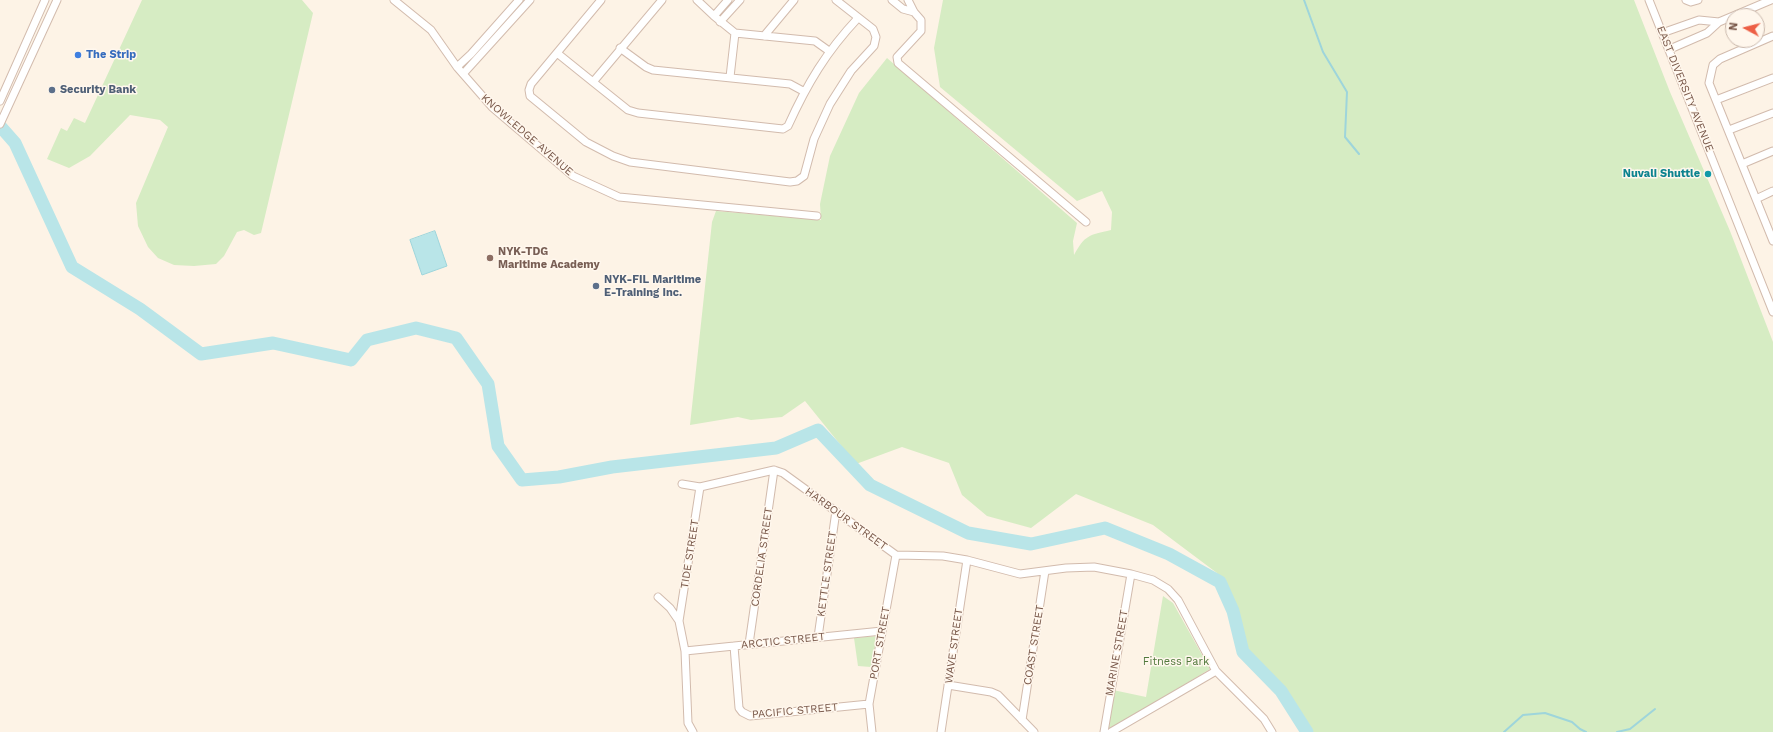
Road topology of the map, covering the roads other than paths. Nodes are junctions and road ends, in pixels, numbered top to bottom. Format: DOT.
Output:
graph roads {
  1 [pos="45,0"];
  2 [pos="57,0"];
  3 [pos="394,0"];
  4 [pos="519,0"];
  5 [pos="530,0"];
  6 [pos="601,0"];
  7 [pos="662,0"];
  8 [pos="697,0"];
  9 [pos="728,0"];
  10 [pos="740,0"];
  11 [pos="794,0"];
  12 [pos="836,0"];
  13 [pos="892,0"];
  14 [pos="908,0"];
  15 [pos="1649,0"];
  16 [pos="1686,0"];
  17 [pos="1698,0"];
  18 [pos="1771,0"];
  19 [pos="914,12"];
  20 [pos="714,16"];
  21 [pos="858,18"];
  22 [pos="720,22"];
  23 [pos="1719,22"];
  24 [pos="735,33"];
  25 [pos="1662,33"];
  26 [pos="764,36"];
  27 [pos="1773,36"];
  28 [pos="620,48"];
  29 [pos="1670,50"];
  30 [pos="829,51"];
  31 [pos="557,53"];
  32 [pos="457,67"];
  33 [pos="463,74"];
  34 [pos="730,77"];
  35 [pos="1773,78"];
  36 [pos="593,82"];
  37 [pos="7,85"];
  38 [pos="16,89"];
  39 [pos="803,91"];
  40 [pos="1716,100"];
  41 [pos="0,101"];
  42 [pos="1773,113"];
  43 [pos="0,124"];
  44 [pos="1729,130"];
  45 [pos="1773,151"];
  46 [pos="1742,164"];
  47 [pos="1773,191"];
  48 [pos="1756,199"];
  49 [pos="817,216"];
  50 [pos="1086,222"];
  51 [pos="1771,229"];
  52 [pos="1773,241"];
  53 [pos="1773,312"];
  54 [pos="774,470"];
  55 [pos="682,484"];
  56 [pos="700,487"];
  57 [pos="836,511"];
  58 [pos="896,555"];
  59 [pos="967,560"];
  60 [pos="1046,570"];
  61 [pos="1131,574"];
  62 [pos="658,597"];
  63 [pos="679,621"];
  64 [pos="882,631"];
  65 [pos="818,637"];
  66 [pos="749,644"];
  67 [pos="734,646"];
  68 [pos="685,651"];
  69 [pos="1216,671"];
  70 [pos="948,685"];
  71 [pos="869,704"];
  72 [pos="1022,720"];
  73 [pos="693,732"];
  74 [pos="872,732"];
  75 [pos="942,732"];
  76 [pos="1034,732"];
  77 [pos="1104,732"];
  78 [pos="1111,732"];
  79 [pos="1272,732"];
  1 -- 37 [label="street"];
  2 -- 38 [label="street"];
  3 -- 32 [label="street, KNOWLEDGE AVENUE"];
  4 -- 32 [label="street"];
  5 -- 33 [label="street"];
  6 -- 31 [label="street"];
  7 -- 28 [label="street"];
  8 -- 20 [label="street"];
  9 -- 20 [label="street"];
  10 -- 22 [label="street"];
  11 -- 26 [label="street"];
  12 -- 21 [label="street"];
  13 -- 19 [label="street"];
  14 -- 19 [label="street"];
  15 -- 25 [label="street, EAST DIVERSITY AVENUE"];
  16 -- 17 [label="street"];
  18 -- 23 [label="street"];
  19 -- 50 [label="street"];
  20 -- 22 [label="street"];
  21 -- 30 [label="street"];
  21 -- 31 [label="street"];
  22 -- 24 [label="street"];
  23 -- 25 [label="street"];
  23 -- 29 [label="street"];
  24 -- 26 [label="street"];
  24 -- 34 [label="street"];
  25 -- 29 [label="street, EAST DIVERSITY AVENUE"];
  26 -- 30 [label="street"];
  27 -- 40 [label="street"];
  28 -- 34 [label="street"];
  28 -- 36 [label="street"];
  29 -- 53 [label="street, EAST DIVERSITY AVENUE"];
  30 -- 39 [label="street"];
  31 -- 36 [label="street"];
  32 -- 33 [label="street, KNOWLEDGE AVENUE"];
  33 -- 49 [label="street, KNOWLEDGE AVENUE"];
  34 -- 39 [label="street"];
  35 -- 40 [label="street"];
  36 -- 39 [label="street"];
  37 -- 38 [label="street"];
  37 -- 41 [label="street"];
  38 -- 43 [label="street"];
  40 -- 44 [label="street"];
  42 -- 44 [label="street"];
  44 -- 46 [label="street"];
  45 -- 46 [label="street"];
  46 -- 48 [label="street"];
  47 -- 48 [label="street"];
  48 -- 51 [label="street"];
  51 -- 52 [label="street"];
  54 -- 56 [label="street"];
  54 -- 57 [label="street, HARBOUR STREET"];
  54 -- 66 [label="street, CORDELIA STREET"];
  55 -- 56 [label="street"];
  56 -- 63 [label="street, TIDE STREET"];
  57 -- 58 [label="street, HARBOUR STREET"];
  57 -- 65 [label="street, KETTLE STREET"];
  58 -- 59 [label="street, HARBOUR STREET"];
  58 -- 64 [label="street, PORT STREET"];
  59 -- 60 [label="street, HARBOUR STREET"];
  59 -- 70 [label="street, WAVE STREET"];
  60 -- 61 [label="street, HARBOUR STREET"];
  60 -- 72 [label="street, COAST STREET"];
  61 -- 69 [label="street, HARBOUR STREET"];
  61 -- 77 [label="street, MARINE STREET"];
  62 -- 63 [label="street"];
  63 -- 68 [label="street"];
  64 -- 65 [label="street, ARCTIC STREET"];
  64 -- 71 [label="street, PORT STREET"];
  65 -- 66 [label="street, ARCTIC STREET"];
  66 -- 67 [label="street, ARCTIC STREET"];
  67 -- 68 [label="street, ARCTIC STREET"];
  67 -- 71 [label="street, PACIFIC STREET"];
  68 -- 73 [label="street"];
  69 -- 78 [label="street"];
  69 -- 79 [label="street, HARBOUR STREET"];
  70 -- 72 [label="street"];
  70 -- 75 [label="street, WAVE STREET"];
  71 -- 74 [label="street, PORT STREET"];
  72 -- 76 [label="street"];
}
